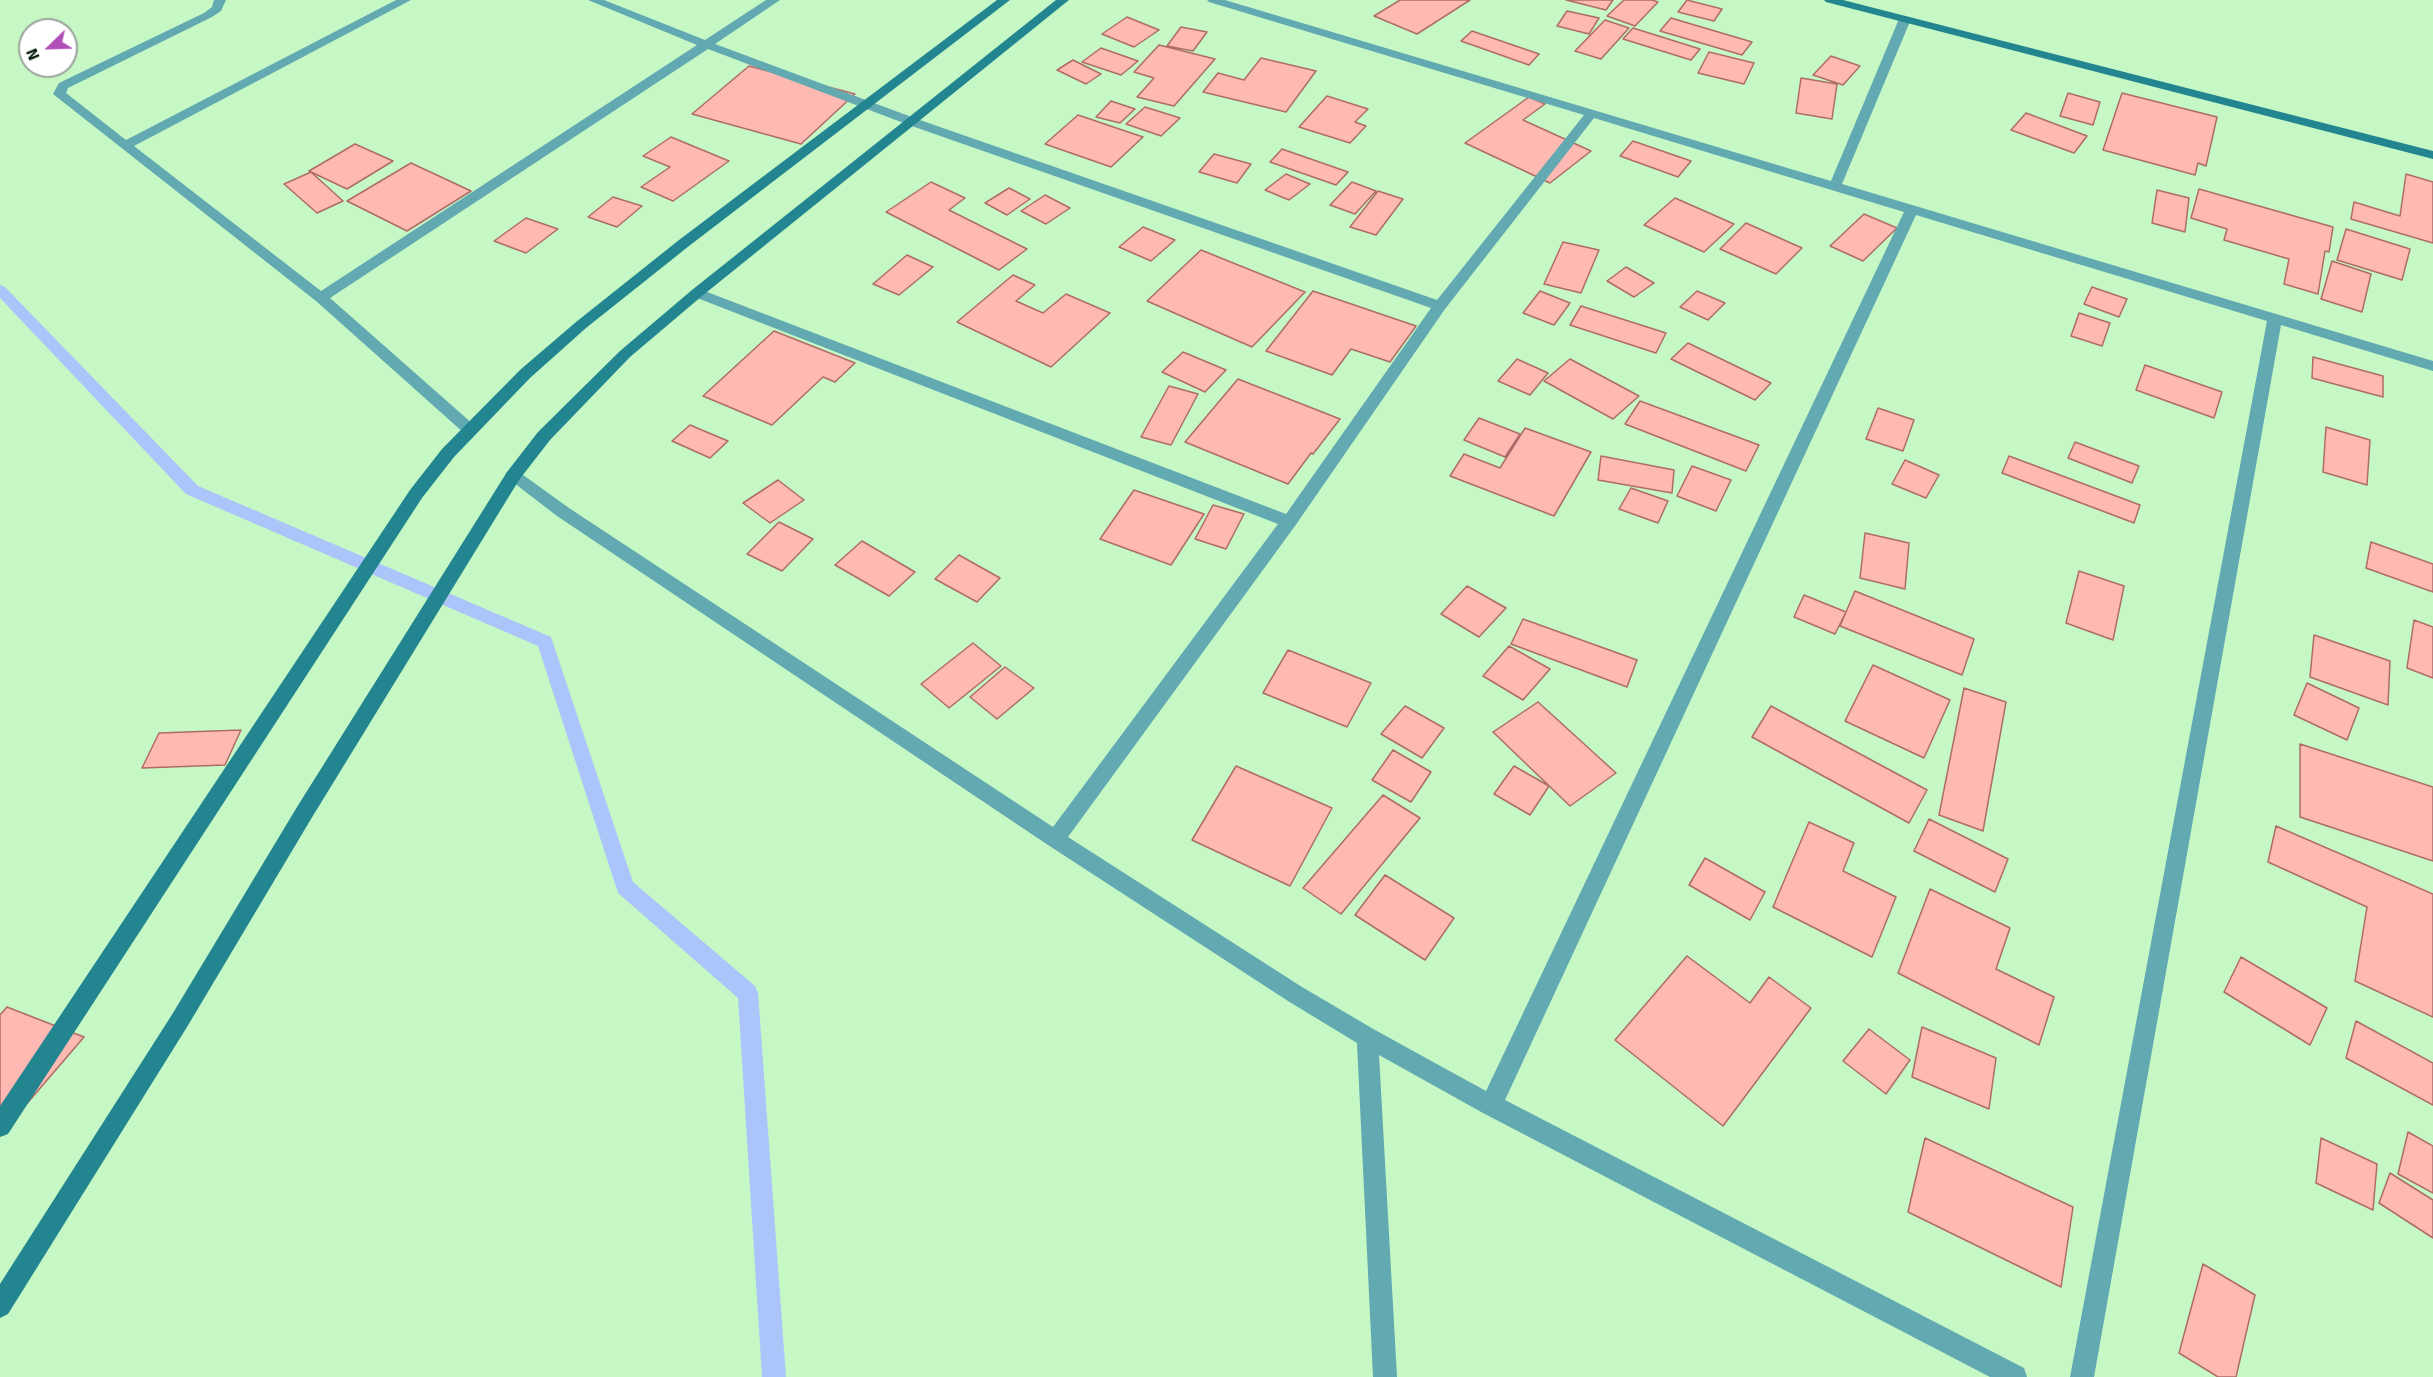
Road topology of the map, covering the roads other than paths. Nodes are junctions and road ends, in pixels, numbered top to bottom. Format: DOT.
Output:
graph roads {
  1 [pos="220,0"];
  2 [pos="405,0"];
  3 [pos="594,0"];
  4 [pos="774,0"];
  5 [pos="1004,0"];
  6 [pos="1063,0"];
  7 [pos="1214,0"];
  8 [pos="1830,0"];
  9 [pos="1905,19"];
  10 [pos="705,45"];
  11 [pos="867,103"];
  12 [pos="1592,113"];
  13 [pos="913,122"];
  14 [pos="125,146"];
  15 [pos="2433,155"];
  16 [pos="1835,186"];
  17 [pos="1912,210"];
  18 [pos="697,292"];
  19 [pos="321,298"];
  20 [pos="1440,306"];
  21 [pos="2275,318"];
  22 [pos="2433,366"];
  23 [pos="469,429"];
  24 [pos="513,476"];
  25 [pos="1289,522"];
  26 [pos="1055,839"];
  27 [pos="1367,1037"];
  28 [pos="1491,1105"];
  29 [pos="0,1126"];
  30 [pos="0,1306"];
  31 [pos="1385,1377"];
  32 [pos="2015,1377"];
  33 [pos="2082,1377"];
  1 -- 14 [label="street"];
  2 -- 14 [label="street"];
  3 -- 10 [label="street"];
  4 -- 10 [label="street"];
  5 -- 11 [label="main road"];
  6 -- 13 [label="main road"];
  7 -- 12 [label="street"];
  8 -- 9 [label="main road"];
  9 -- 15 [label="main road"];
  9 -- 16 [label="street"];
  10 -- 11 [label="street"];
  10 -- 19 [label="street"];
  11 -- 13 [label="street"];
  11 -- 23 [label="main road"];
  12 -- 16 [label="street"];
  12 -- 20 [label="street"];
  13 -- 18 [label="main road"];
  13 -- 20 [label="street"];
  14 -- 19 [label="street"];
  16 -- 17 [label="street"];
  17 -- 21 [label="street"];
  17 -- 28 [label="street"];
  18 -- 24 [label="main road"];
  18 -- 25 [label="street"];
  19 -- 23 [label="street"];
  20 -- 25 [label="street"];
  21 -- 22 [label="street"];
  21 -- 33 [label="street"];
  23 -- 29 [label="main road"];
  24 -- 26 [label="street"];
  24 -- 30 [label="main road"];
  25 -- 26 [label="street"];
  26 -- 27 [label="street"];
  27 -- 28 [label="street"];
  27 -- 31 [label="street"];
  28 -- 32 [label="street"];
}
